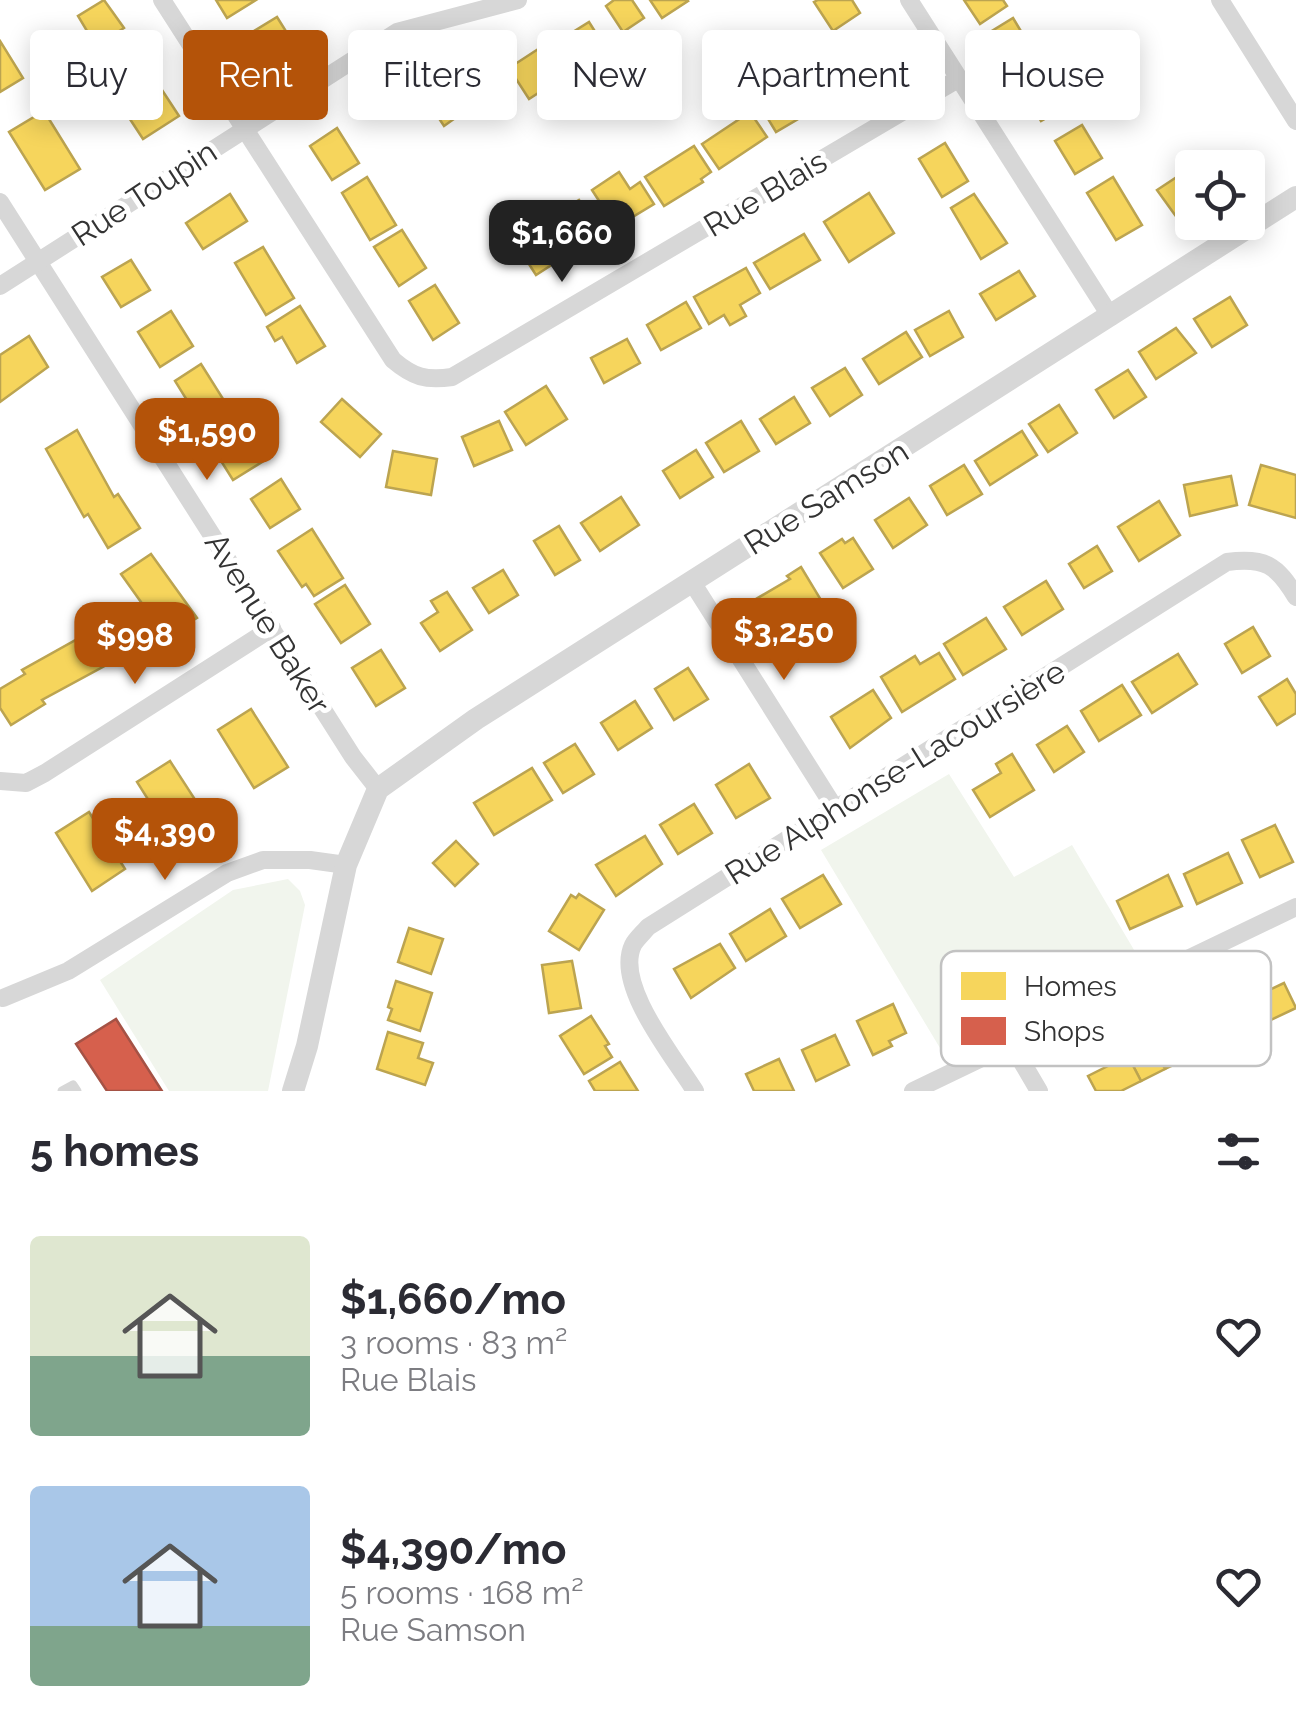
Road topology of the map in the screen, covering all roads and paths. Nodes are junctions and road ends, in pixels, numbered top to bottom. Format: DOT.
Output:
graph roads {
  1 [pos="162,0"];
  2 [pos="518,0"];
  3 [pos="909,0"];
  4 [pos="1220,0"];
  5 [pos="491,4"];
  6 [pos="958,78"];
  7 [pos="1296,121"];
  8 [pos="243,130"];
  9 [pos="1296,197"];
  10 [pos="0,202"];
  11 [pos="38,262"];
  12 [pos="0,286"];
  13 [pos="1112,317"];
  14 [pos="692,582"];
  15 [pos="1296,597"];
  16 [pos="272,628"];
  17 [pos="0,780"];
  18 [pos="378,789"];
  19 [pos="836,810"];
  20 [pos="346,865"];
  21 [pos="1296,907"];
  22 [pos="1202,951"];
  23 [pos="3,998"];
  24 [pos="967,1066"];
  25 [pos="1025,1066"];
  26 [pos="62,1091"];
  27 [pos="77,1091"];
  28 [pos="293,1091"];
  29 [pos="694,1091"];
  30 [pos="913,1091"];
  31 [pos="1040,1091"];
  1 -- 8 [label="street, Rue Blais"];
  2 -- 5 [label="street, Rue Toupin"];
  3 -- 6 [label="street"];
  4 -- 7 [label="street"];
  5 -- 8 [label="street, Rue Toupin"];
  6 -- 8 [label="street, Rue Blais"];
  6 -- 13 [label="street"];
  8 -- 11 [label="street, Rue Toupin"];
  9 -- 13 [label="street, Rue Samson"];
  10 -- 11 [label="street, Avenue Baker"];
  11 -- 12 [label="street, Rue Toupin"];
  11 -- 16 [label="street, Avenue Baker"];
  13 -- 14 [label="street, Rue Samson"];
  14 -- 18 [label="street, Rue Samson"];
  14 -- 19 [label="street"];
  15 -- 19 [label="street, Rue Alphonse-Lacoursière"];
  16 -- 17 [label="street"];
  16 -- 18 [label="street, Avenue Baker"];
  18 -- 20 [label="street"];
  19 -- 29 [label="street, Rue Alphonse-Lacoursière"];
  20 -- 23 [label="street"];
  20 -- 28 [label="street"];
  21 -- 22 [label="street"];
  24 -- 30 [label="street"];
  25 -- 31 [label="street"];
  26 -- 27 [label="lane"];
}
